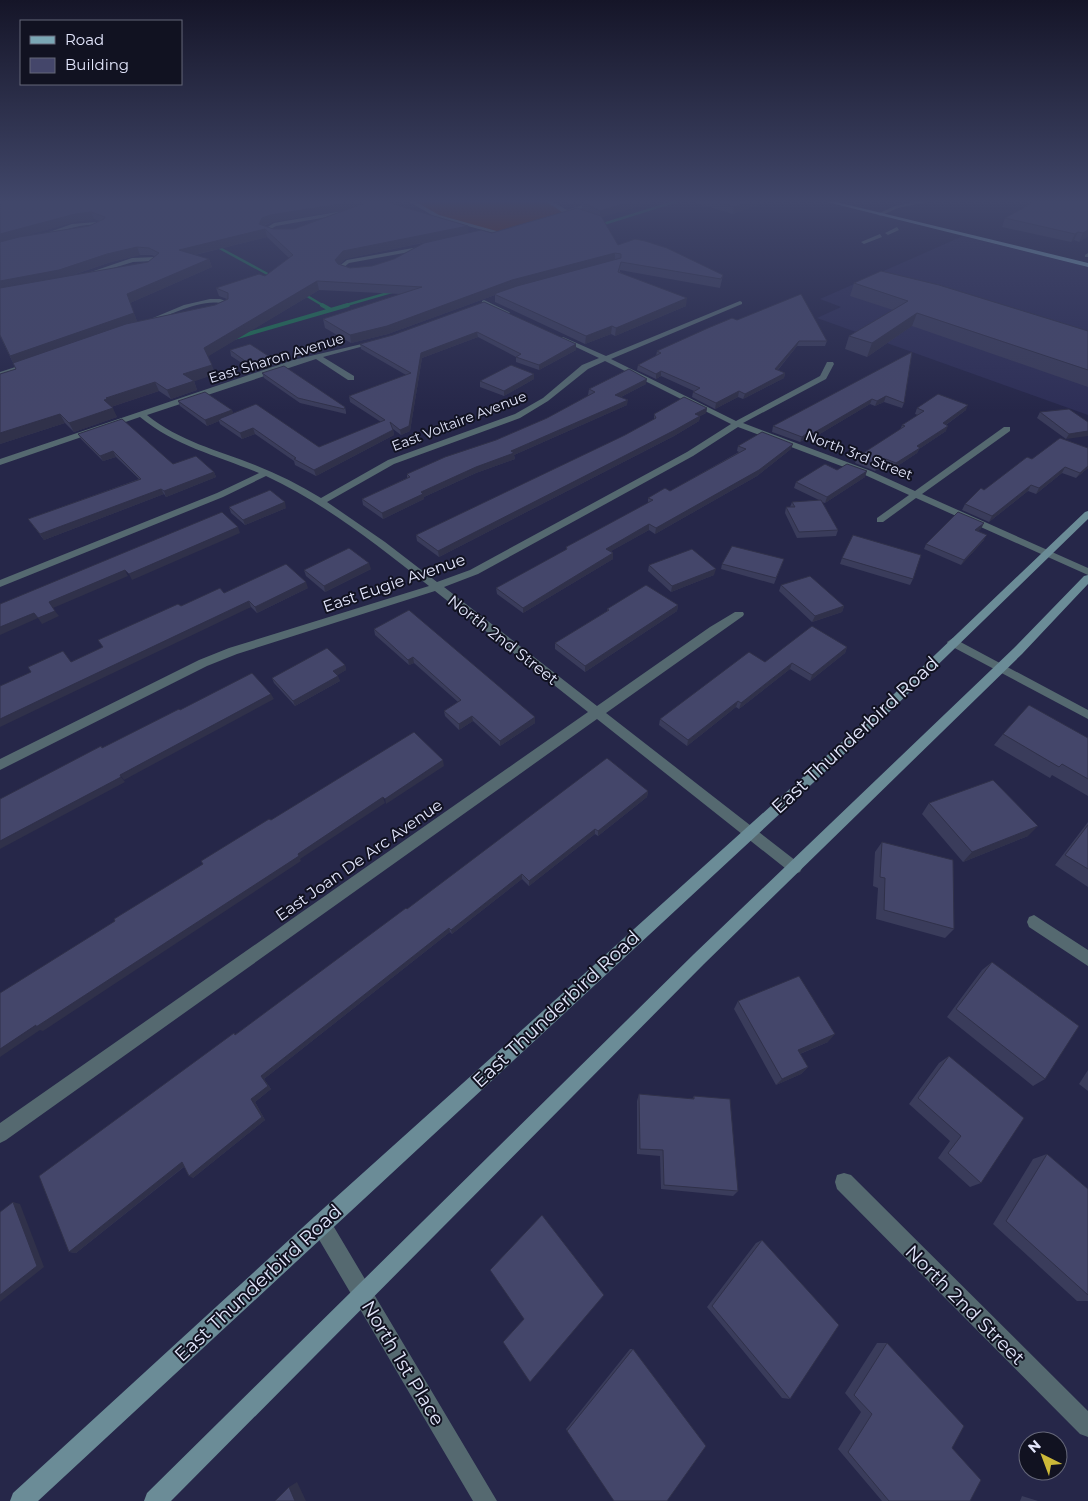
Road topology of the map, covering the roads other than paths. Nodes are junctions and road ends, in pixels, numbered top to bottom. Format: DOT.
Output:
graph roads {
  1 [pos="98,271"];
  2 [pos="346,271"];
  3 [pos="116,273"];
  4 [pos="357,273"];
  5 [pos="498,297"];
  6 [pos="484,302"];
  7 [pos="740,302"];
  8 [pos="476,306"];
  9 [pos="208,312"];
  10 [pos="512,315"];
  11 [pos="173,320"];
  12 [pos="555,335"];
  13 [pos="383,339"];
  14 [pos="316,356"];
  15 [pos="606,359"];
  16 [pos="38,361"];
  17 [pos="830,364"];
  18 [pos="0,374"];
  19 [pos="351,378"];
  20 [pos="141,414"];
  21 [pos="737,424"];
  22 [pos="1007,430"];
  23 [pos="0,462"];
  24 [pos="266,473"];
  25 [pos="916,494"];
  26 [pos="322,501"];
  27 [pos="1088,514"];
  28 [pos="880,520"];
  29 [pos="1047,553"];
  30 [pos="1088,572"];
  31 [pos="1088,578"];
  32 [pos="0,584"];
  33 [pos="435,587"];
  34 [pos="739,614"];
  35 [pos="953,642"];
  36 [pos="1000,668"];
  37 [pos="597,714"];
  38 [pos="1088,715"];
  39 [pos="0,765"];
  40 [pos="750,833"];
  41 [pos="795,868"];
  42 [pos="1034,922"];
  43 [pos="1088,959"];
  44 [pos="0,1134"];
  45 [pos="844,1182"];
  46 [pos="321,1224"];
  47 [pos="362,1293"];
  48 [pos="1088,1426"];
  49 [pos="21,1501"];
  50 [pos="155,1501"];
  51 [pos="486,1501"];
  1 -- 3 [label="street"];
  2 -- 4 [label="street"];
  5 -- 6 [label="street"];
  6 -- 8 [label="street"];
  6 -- 10 [label="street"];
  7 -- 15 [label="street, East Voltaire Avenue"];
  9 -- 11 [label="street"];
  12 -- 15 [label="street, North 3rd Street"];
  13 -- 14 [label="street, East Sharon Avenue"];
  14 -- 19 [label="street"];
  14 -- 20 [label="street, East Sharon Avenue"];
  15 -- 21 [label="street, North 3rd Street"];
  15 -- 26 [label="street, East Voltaire Avenue"];
  16 -- 18 [label="street"];
  17 -- 21 [label="street, East Eugie Avenue"];
  20 -- 23 [label="street, East Sharon Avenue"];
  20 -- 24 [label="street, North 2nd Street"];
  21 -- 25 [label="street, North 3rd Street"];
  21 -- 33 [label="street, East Eugie Avenue"];
  22 -- 25 [label="street"];
  24 -- 26 [label="street, North 2nd Street"];
  24 -- 32 [label="street"];
  25 -- 28 [label="street"];
  25 -- 29 [label="street, North 3rd Street"];
  26 -- 33 [label="street, North 2nd Street"];
  27 -- 29 [label="main road, East Thunderbird Road"];
  29 -- 30 [label="street, North 3rd Street"];
  29 -- 35 [label="main road, East Thunderbird Road"];
  31 -- 36 [label="main road"];
  33 -- 37 [label="street, North 2nd Street"];
  33 -- 39 [label="street, East Eugie Avenue"];
  34 -- 37 [label="street, East Joan De Arc Avenue"];
  35 -- 36 [label="street"];
  35 -- 40 [label="main road, East Thunderbird Road"];
  36 -- 38 [label="street"];
  36 -- 41 [label="main road"];
  37 -- 40 [label="street, North 2nd Street"];
  37 -- 44 [label="street, East Joan De Arc Avenue"];
  40 -- 41 [label="street, North 2nd Street"];
  40 -- 46 [label="main road, East Thunderbird Road"];
  41 -- 47 [label="main road"];
  42 -- 43 [label="street"];
  45 -- 48 [label="street, North 2nd Street"];
  46 -- 47 [label="street, North 1st Place"];
  46 -- 49 [label="main road, East Thunderbird Road"];
  47 -- 50 [label="main road"];
  47 -- 51 [label="street, North 1st Place"];
}
